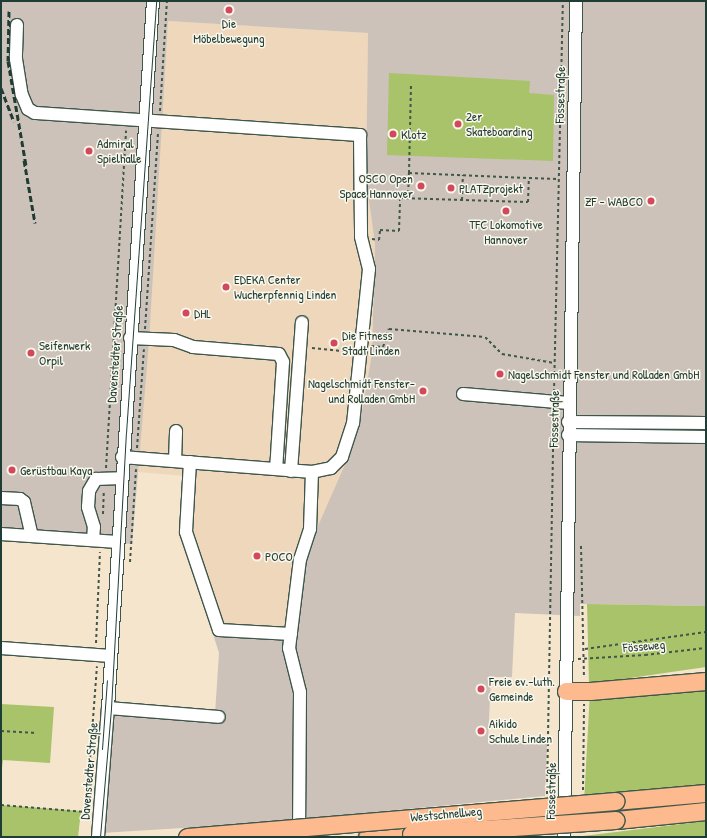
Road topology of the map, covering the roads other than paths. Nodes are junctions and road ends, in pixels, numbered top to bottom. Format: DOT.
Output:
graph roads {
  1 [pos="153,1"];
  2 [pos="576,1"];
  3 [pos="17,26"];
  4 [pos="145,121"];
  5 [pos="302,322"];
  6 [pos="130,338"];
  7 [pos="463,394"];
  8 [pos="569,403"];
  9 [pos="568,422"];
  10 [pos="706,423"];
  11 [pos="176,430"];
  12 [pos="568,435"];
  13 [pos="706,437"];
  14 [pos="122,457"];
  15 [pos="175,461"];
  16 [pos="190,462"];
  17 [pos="276,469"];
  18 [pos="291,471"];
  19 [pos="312,472"];
  20 [pos="121,478"];
  21 [pos="1,498"];
  22 [pos="1,534"];
  23 [pos="32,536"];
  24 [pos="97,541"];
  25 [pos="118,542"];
  26 [pos="291,634"];
  27 [pos="1,648"];
  28 [pos="111,656"];
  29 [pos="706,681"];
  30 [pos="566,690"];
  31 [pos="108,708"];
  32 [pos="219,717"];
  33 [pos="706,793"];
  34 [pos="706,811"];
  35 [pos="98,837"];
  36 [pos="187,837"];
  37 [pos="299,837"];
  38 [pos="367,837"];
  39 [pos="564,837"];
  1 -- 4 [label="street, Davenstedter Straße"];
  2 -- 8 [label="street, Fössestraße"];
  3 -- 4 [label="street"];
  4 -- 6 [label="street, Davenstedter Straße"];
  4 -- 19 [label="street"];
  5 -- 18 [label="street"];
  6 -- 14 [label="street, Davenstedter Straße"];
  6 -- 17 [label="street"];
  7 -- 8 [label="street"];
  8 -- 9 [label="street, Fössestraße"];
  9 -- 10 [label="street"];
  9 -- 12 [label="street, Fössestraße"];
  11 -- 15 [label="street"];
  12 -- 13 [label="street"];
  12 -- 30 [label="street, Fössestraße"];
  14 -- 15 [label="street"];
  14 -- 20 [label="street, Davenstedter Straße"];
  15 -- 16 [label="street"];
  16 -- 17 [label="street"];
  16 -- 26 [label="street"];
  17 -- 18 [label="street"];
  18 -- 19 [label="street"];
  19 -- 26 [label="street"];
  20 -- 24 [label="street"];
  20 -- 25 [label="street, Davenstedter Straße"];
  21 -- 23 [label="street"];
  22 -- 23 [label="street"];
  23 -- 24 [label="street"];
  24 -- 25 [label="street"];
  25 -- 28 [label="street, Davenstedter Straße"];
  26 -- 37 [label="street"];
  27 -- 28 [label="street"];
  28 -- 31 [label="street, Davenstedter Straße"];
  29 -- 30 [label="highway"];
  30 -- 39 [label="street, Fössestraße"];
  31 -- 32 [label="street, Davenstedter Straße"];
  31 -- 35 [label="street, Davenstedter Straße"];
  33 -- 36 [label="highway, Westschnellweg, bridge"];
  34 -- 38 [label="highway, Westschnellweg, bridge"];
}
